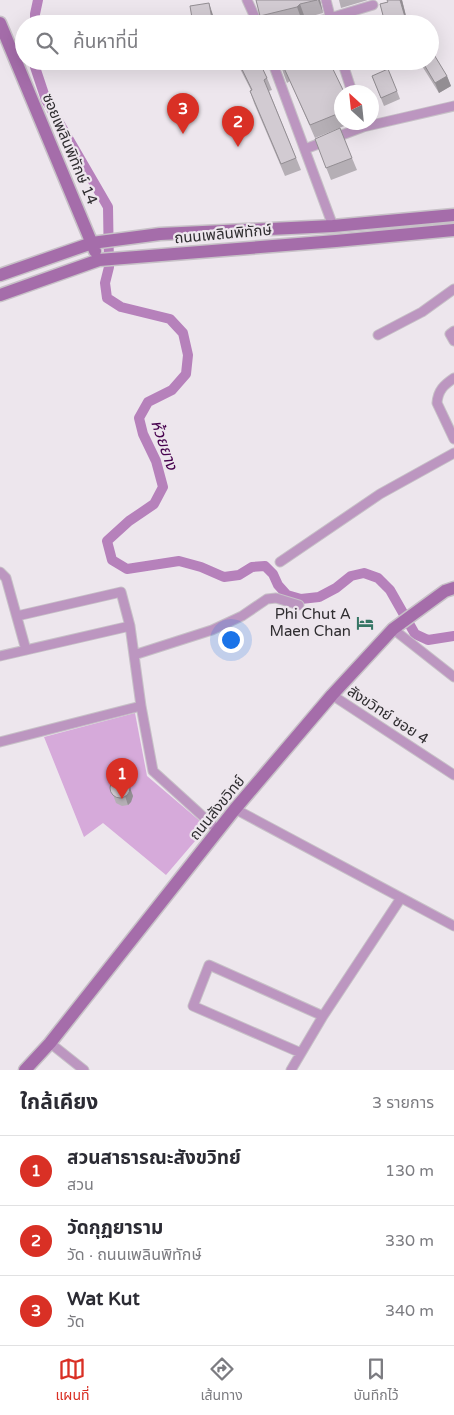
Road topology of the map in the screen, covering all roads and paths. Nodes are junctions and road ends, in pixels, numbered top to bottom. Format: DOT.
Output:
graph roads {
  1 [pos="247,0"];
  2 [pos="326,0"];
  3 [pos="373,5"];
  4 [pos="254,15"];
  5 [pos="330,15"];
  6 [pos="347,15"];
  7 [pos="0,23"];
  8 [pos="15,59"];
  9 [pos="20,70"];
  10 [pos="275,70"];
  11 [pos="345,70"];
  12 [pos="350,85"];
  13 [pos="454,106"];
  14 [pos="379,121"];
  15 [pos="351,130"];
  16 [pos="305,150"];
  17 [pos="454,215"];
  18 [pos="333,226"];
  19 [pos="454,230"];
  20 [pos="92,243"];
  21 [pos="99,260"];
  22 [pos="0,275"];
  23 [pos="454,289"];
  24 [pos="0,295"];
  25 [pos="454,332"];
  26 [pos="378,335"];
  27 [pos="454,341"];
  28 [pos="454,378"];
  29 [pos="454,439"];
  30 [pos="454,453"];
  31 [pos="280,562"];
  32 [pos="0,572"];
  33 [pos="454,588"];
  34 [pos="299,605"];
  35 [pos="17,616"];
  36 [pos="130,626"];
  37 [pos="394,629"];
  38 [pos="26,650"];
  39 [pos="134,655"];
  40 [pos="0,656"];
  41 [pos="454,677"];
  42 [pos="332,695"];
  43 [pos="141,706"];
  44 [pos="0,742"];
  45 [pos="454,775"];
  46 [pos="235,809"];
  47 [pos="218,831"];
  48 [pos="401,898"];
  49 [pos="454,926"];
  50 [pos="323,1016"];
  51 [pos="50,1043"];
  52 [pos="301,1053"];
  53 [pos="25,1070"];
  54 [pos="84,1070"];
  55 [pos="291,1070"];
  1 -- 4 [label="street"];
  2 -- 5 [label="street"];
  3 -- 6 [label="street"];
  7 -- 8 [label="main road, ซอยเพลินพิทักษ์ 14"];
  9 -- 20 [label="main road, ซอยเพลินพิทักษ์ 14"];
  10 -- 16 [label="street"];
  11 -- 12 [label="street"];
  13 -- 14 [label="street"];
  15 -- 16 [label="street"];
  16 -- 18 [label="street"];
  17 -- 18 [label="main road, ถนนเพลินพิทักษ์"];
  18 -- 20 [label="main road, ถนนเพลินพิทักษ์"];
  19 -- 21 [label="main road, ถนนเพลินพิทักษ์"];
  20 -- 21 [label="main road, ซอยเพลินพิทักษ์ 14"];
  20 -- 22 [label="main road, ถนนเพลินพิทักษ์"];
  21 -- 24 [label="main road, ถนนเพลินพิทักษ์"];
  23 -- 26 [label="street"];
  25 -- 27 [label="street"];
  28 -- 29 [label="street"];
  30 -- 31 [label="street"];
  32 -- 35 [label="street"];
  33 -- 37 [label="main road, ถนนสังขวิทย์"];
  34 -- 39 [label="street"];
  35 -- 36 [label="street"];
  35 -- 38 [label="street"];
  36 -- 38 [label="street"];
  36 -- 39 [label="street"];
  37 -- 41 [label="street"];
  37 -- 42 [label="main road, ถนนสังขวิทย์"];
  38 -- 40 [label="street"];
  39 -- 43 [label="street"];
  42 -- 45 [label="street, สังขวิทย์ ซอย 4"];
  42 -- 46 [label="main road, ถนนสังขวิทย์"];
  43 -- 44 [label="street"];
  43 -- 47 [label="street"];
  46 -- 47 [label="main road, ถนนสังขวิทย์"];
  46 -- 48 [label="street"];
  47 -- 51 [label="main road, ถนนสังขวิทย์"];
  48 -- 49 [label="street"];
  48 -- 50 [label="street"];
  50 -- 52 [label="street"];
  50 -- 52 [label="street"];
  51 -- 53 [label="main road, ถนนสังขวิทย์"];
  51 -- 54 [label="street"];
  52 -- 55 [label="street"];
}
